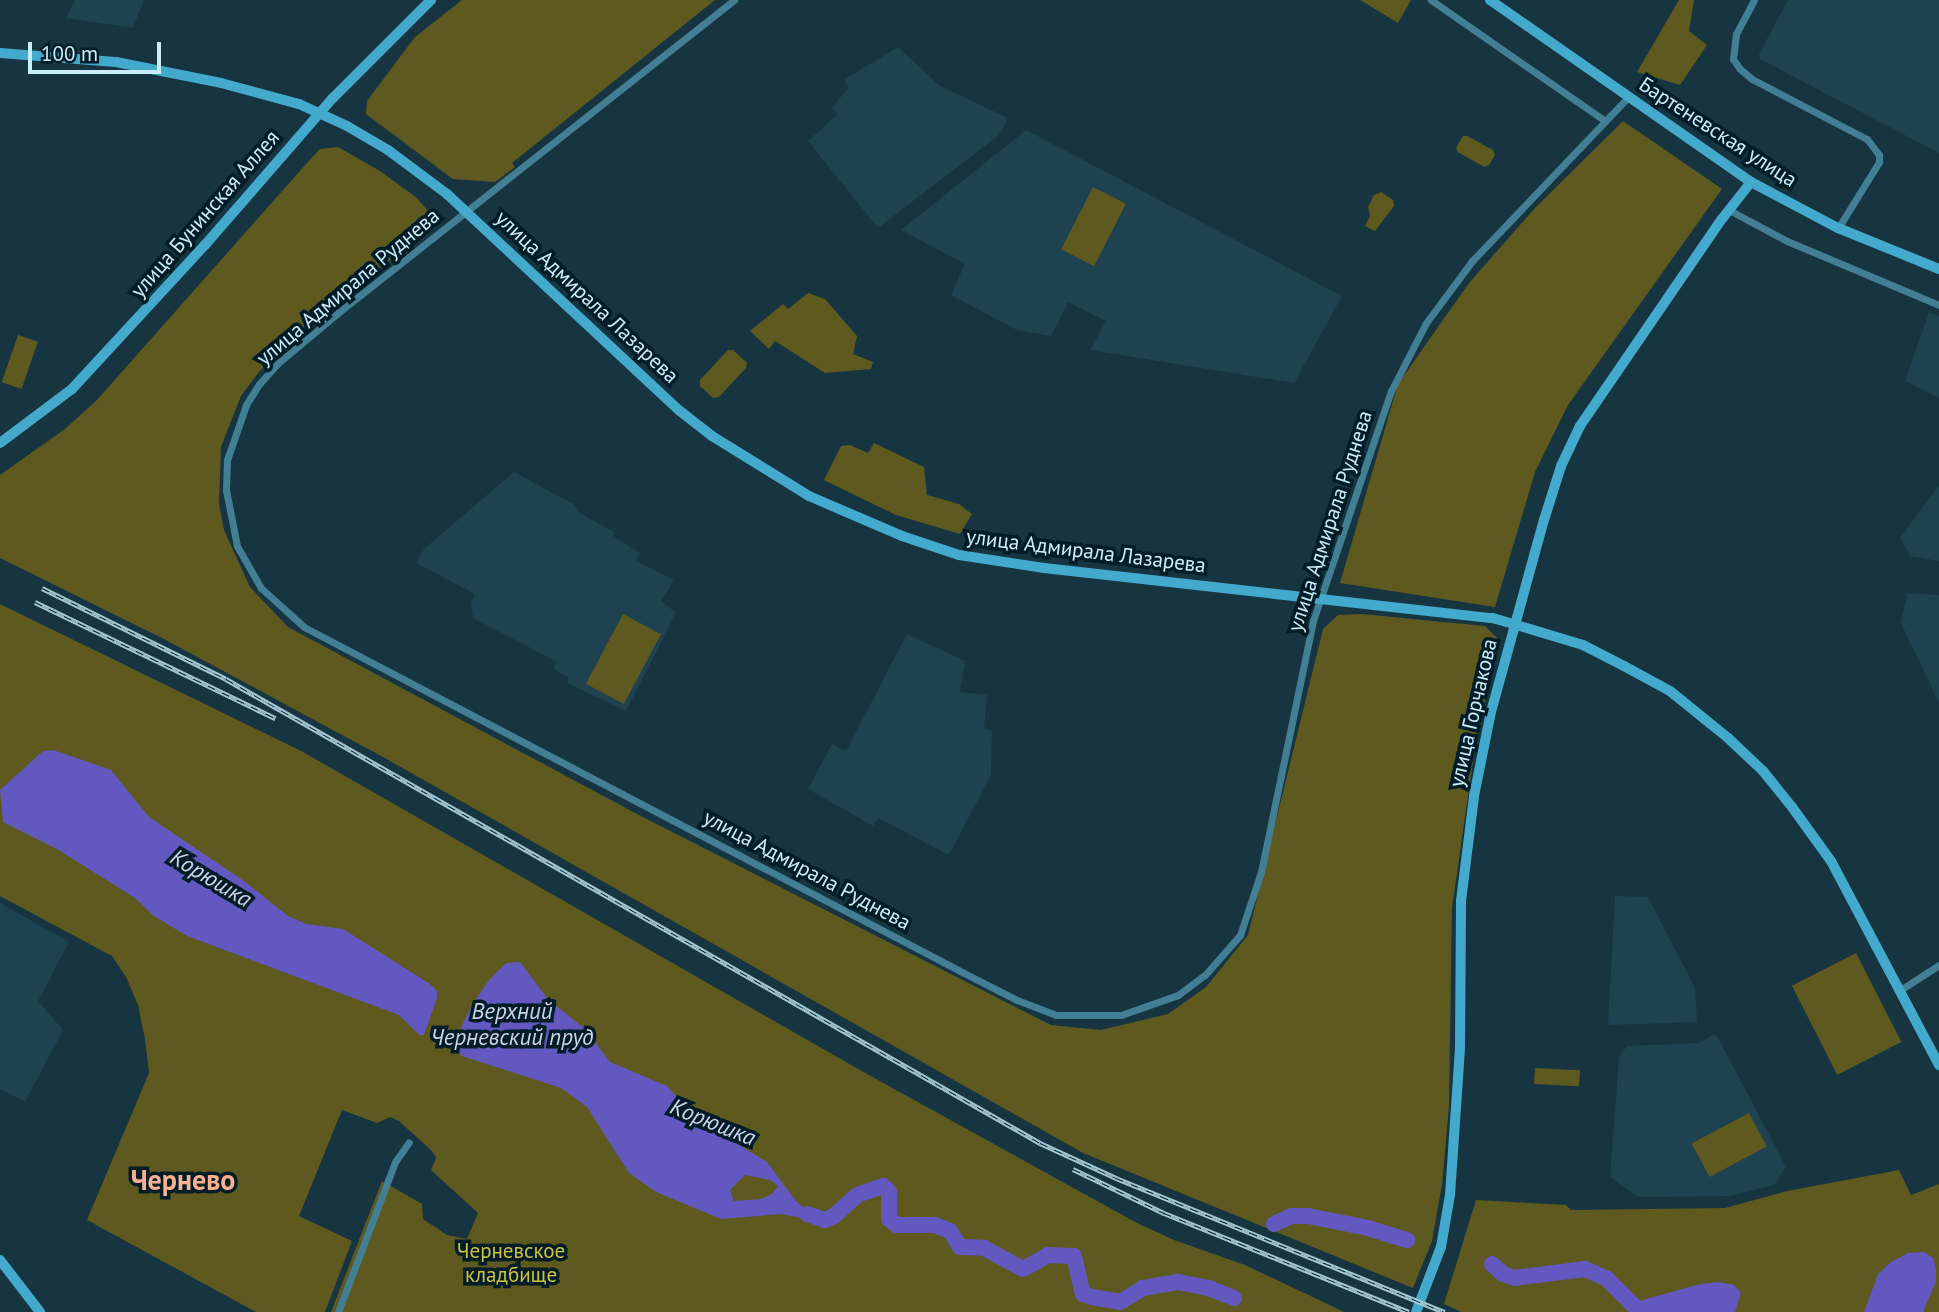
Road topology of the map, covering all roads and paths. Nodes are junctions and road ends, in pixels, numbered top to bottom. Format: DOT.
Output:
graph roads {
  1 [pos="431,0"];
  2 [pos="734,0"];
  3 [pos="1431,0"];
  4 [pos="1490,0"];
  5 [pos="1754,0"];
  6 [pos="0,53"];
  7 [pos="1628,97"];
  8 [pos="320,113"];
  9 [pos="1605,121"];
  10 [pos="1751,183"];
  11 [pos="1729,210"];
  12 [pos="467,212"];
  13 [pos="1838,228"];
  14 [pos="1939,269"];
  15 [pos="1939,305"];
  16 [pos="0,443"];
  17 [pos="1321,599"];
  18 [pos="1514,623"];
  19 [pos="1939,965"];
  20 [pos="1900,990"];
  21 [pos="1939,1065"];
  22 [pos="410,1142"];
  23 [pos="0,1260"];
  24 [pos="40,1312"];
  25 [pos="338,1312"];
  26 [pos="1416,1312"];
  1 -- 8 [label="street, улица Бунинская Аллея"];
  2 -- 12 [label="street, улица Адмирала Руднева"];
  3 -- 9 [label="street"];
  4 -- 7 [label="street, Бартеневская улица"];
  5 -- 13 [label="street"];
  6 -- 8 [label="street, улица Адмирала Лазарева"];
  7 -- 9 [label="street, улица Адмирала Руднева"];
  7 -- 10 [label="street, Бартеневская улица"];
  8 -- 12 [label="street, улица Адмирала Лазарева"];
  8 -- 16 [label="street, улица Бунинская Аллея"];
  9 -- 17 [label="street, улица Адмирала Руднева"];
  10 -- 11 [label="street, улица Горчакова"];
  10 -- 13 [label="street, Бартеневская улица"];
  11 -- 15 [label="street"];
  11 -- 18 [label="street, улица Горчакова"];
  12 -- 17 [label="street, улица Адмирала Лазарева"];
  12 -- 17 [label="street, улица Адмирала Руднева"];
  13 -- 14 [label="street, Бартеневская улица"];
  17 -- 18 [label="street, улица Адмирала Лазарева"];
  18 -- 20 [label="street, улица Адмирала Лазарева"];
  18 -- 26 [label="street, улица Горчакова"];
  19 -- 20 [label="street"];
  20 -- 21 [label="street, улица Адмирала Лазарева"];
  22 -- 25 [label="street"];
  23 -- 24 [label="street"];
}
